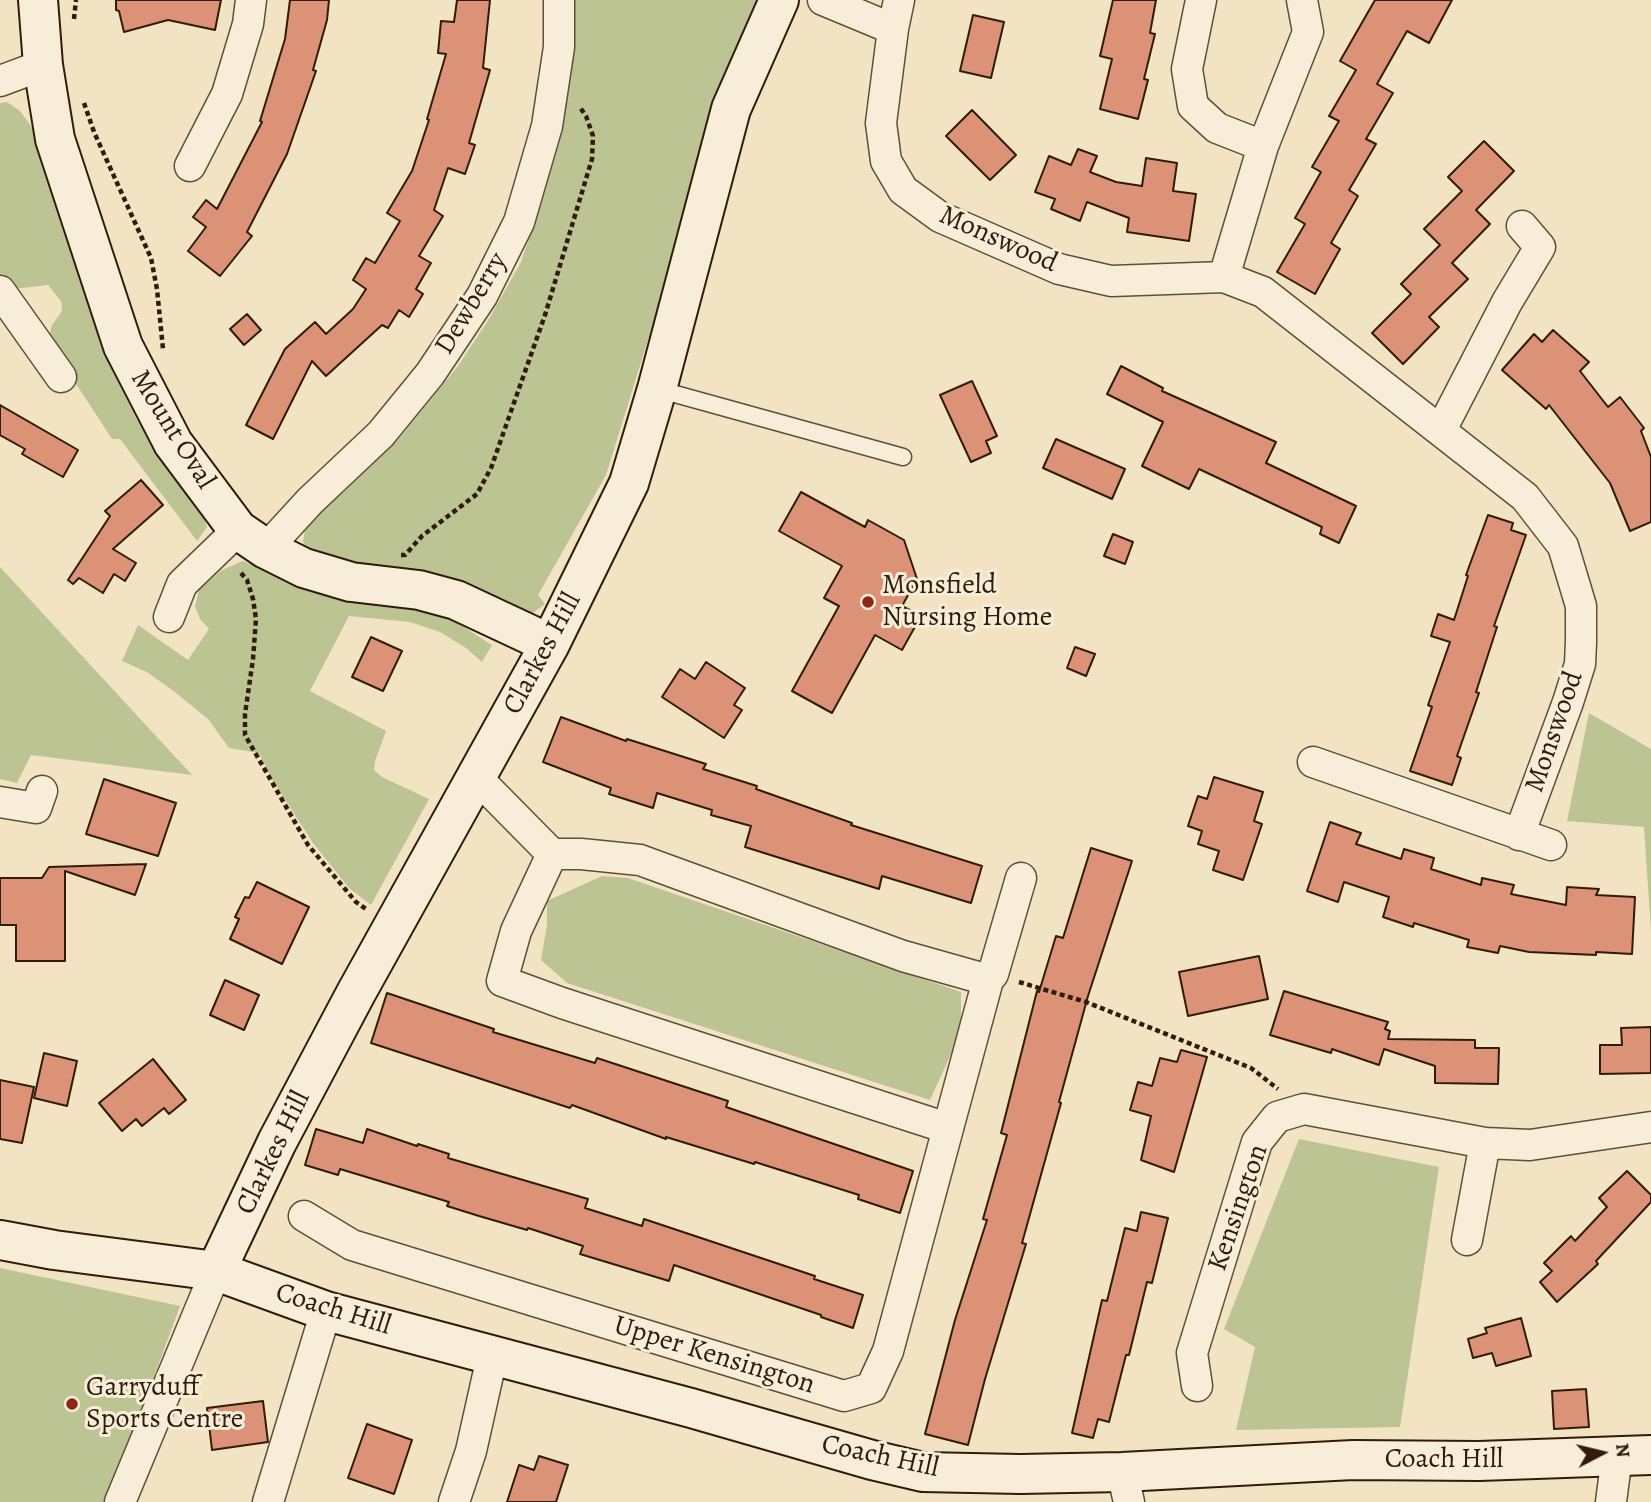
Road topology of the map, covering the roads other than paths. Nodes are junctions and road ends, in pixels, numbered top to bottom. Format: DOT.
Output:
graph roads {
  1 [pos="38,0"];
  2 [pos="251,0"];
  3 [pos="559,0"];
  4 [pos="779,0"];
  5 [pos="823,0"];
  6 [pos="899,0"];
  7 [pos="1201,0"];
  8 [pos="1302,0"];
  9 [pos="893,29"];
  10 [pos="43,65"];
  11 [pos="0,81"];
  12 [pos="1263,146"];
  13 [pos="190,166"];
  14 [pos="1522,226"];
  15 [pos="1224,277"];
  16 [pos="0,290"];
  17 [pos="61,377"];
  18 [pos="657,389"];
  19 [pos="1441,430"];
  20 [pos="903,457"];
  21 [pos="241,543"];
  22 [pos="169,617"];
  23 [pos="550,644"];
  24 [pos="1313,762"];
  25 [pos="477,778"];
  26 [pos="41,791"];
  27 [pos="0,803"];
  28 [pos="1519,835"];
  29 [pos="1551,845"];
  30 [pos="552,854"];
  31 [pos="1021,878"];
  32 [pos="991,977"];
  33 [pos="1651,1127"];
  34 [pos="947,1128"];
  35 [pos="1485,1143"];
  36 [pos="304,1216"];
  37 [pos="0,1240"];
  38 [pos="1467,1240"];
  39 [pos="216,1271"];
  40 [pos="327,1311"];
  41 [pos="492,1357"];
  42 [pos="1197,1385"];
  43 [pos="1634,1455"];
  44 [pos="1125,1487"];
  45 [pos="120,1502"];
  46 [pos="268,1502"];
  47 [pos="454,1502"];
  48 [pos="1611,1502"];
  1 -- 10 [label="street, Mount Oval"];
  2 -- 13 [label="street"];
  3 -- 21 [label="street, Dewberry"];
  4 -- 18 [label="street, Clarkes Hill"];
  5 -- 9 [label="street"];
  6 -- 9 [label="street, Monswood"];
  7 -- 12 [label="street"];
  8 -- 12 [label="street"];
  9 -- 15 [label="street, Monswood"];
  10 -- 11 [label="street"];
  10 -- 21 [label="street, Mount Oval"];
  12 -- 15 [label="street"];
  14 -- 19 [label="street"];
  15 -- 19 [label="street, Monswood"];
  16 -- 17 [label="street"];
  18 -- 20 [label="lane"];
  18 -- 23 [label="street, Clarkes Hill"];
  19 -- 28 [label="street, Monswood"];
  21 -- 22 [label="street, Dewberry"];
  21 -- 23 [label="street, Mount Oval"];
  23 -- 25 [label="street, Clarkes Hill"];
  24 -- 28 [label="street"];
  25 -- 30 [label="street"];
  25 -- 39 [label="street, Clarkes Hill"];
  26 -- 27 [label="street"];
  28 -- 29 [label="street"];
  30 -- 32 [label="street"];
  30 -- 34 [label="street"];
  31 -- 32 [label="street, Upper Kensington"];
  32 -- 34 [label="street, Upper Kensington"];
  33 -- 35 [label="street"];
  34 -- 36 [label="street, Upper Kensington"];
  35 -- 38 [label="street"];
  35 -- 42 [label="street, Kensington"];
  37 -- 39 [label="street, Coach Hill"];
  39 -- 40 [label="street, Coach Hill"];
  39 -- 45 [label="street"];
  40 -- 41 [label="street, Coach Hill"];
  40 -- 46 [label="street"];
  41 -- 44 [label="street, Coach Hill"];
  41 -- 47 [label="street"];
  43 -- 44 [label="street, Coach Hill"];
  43 -- 48 [label="street"];
}
